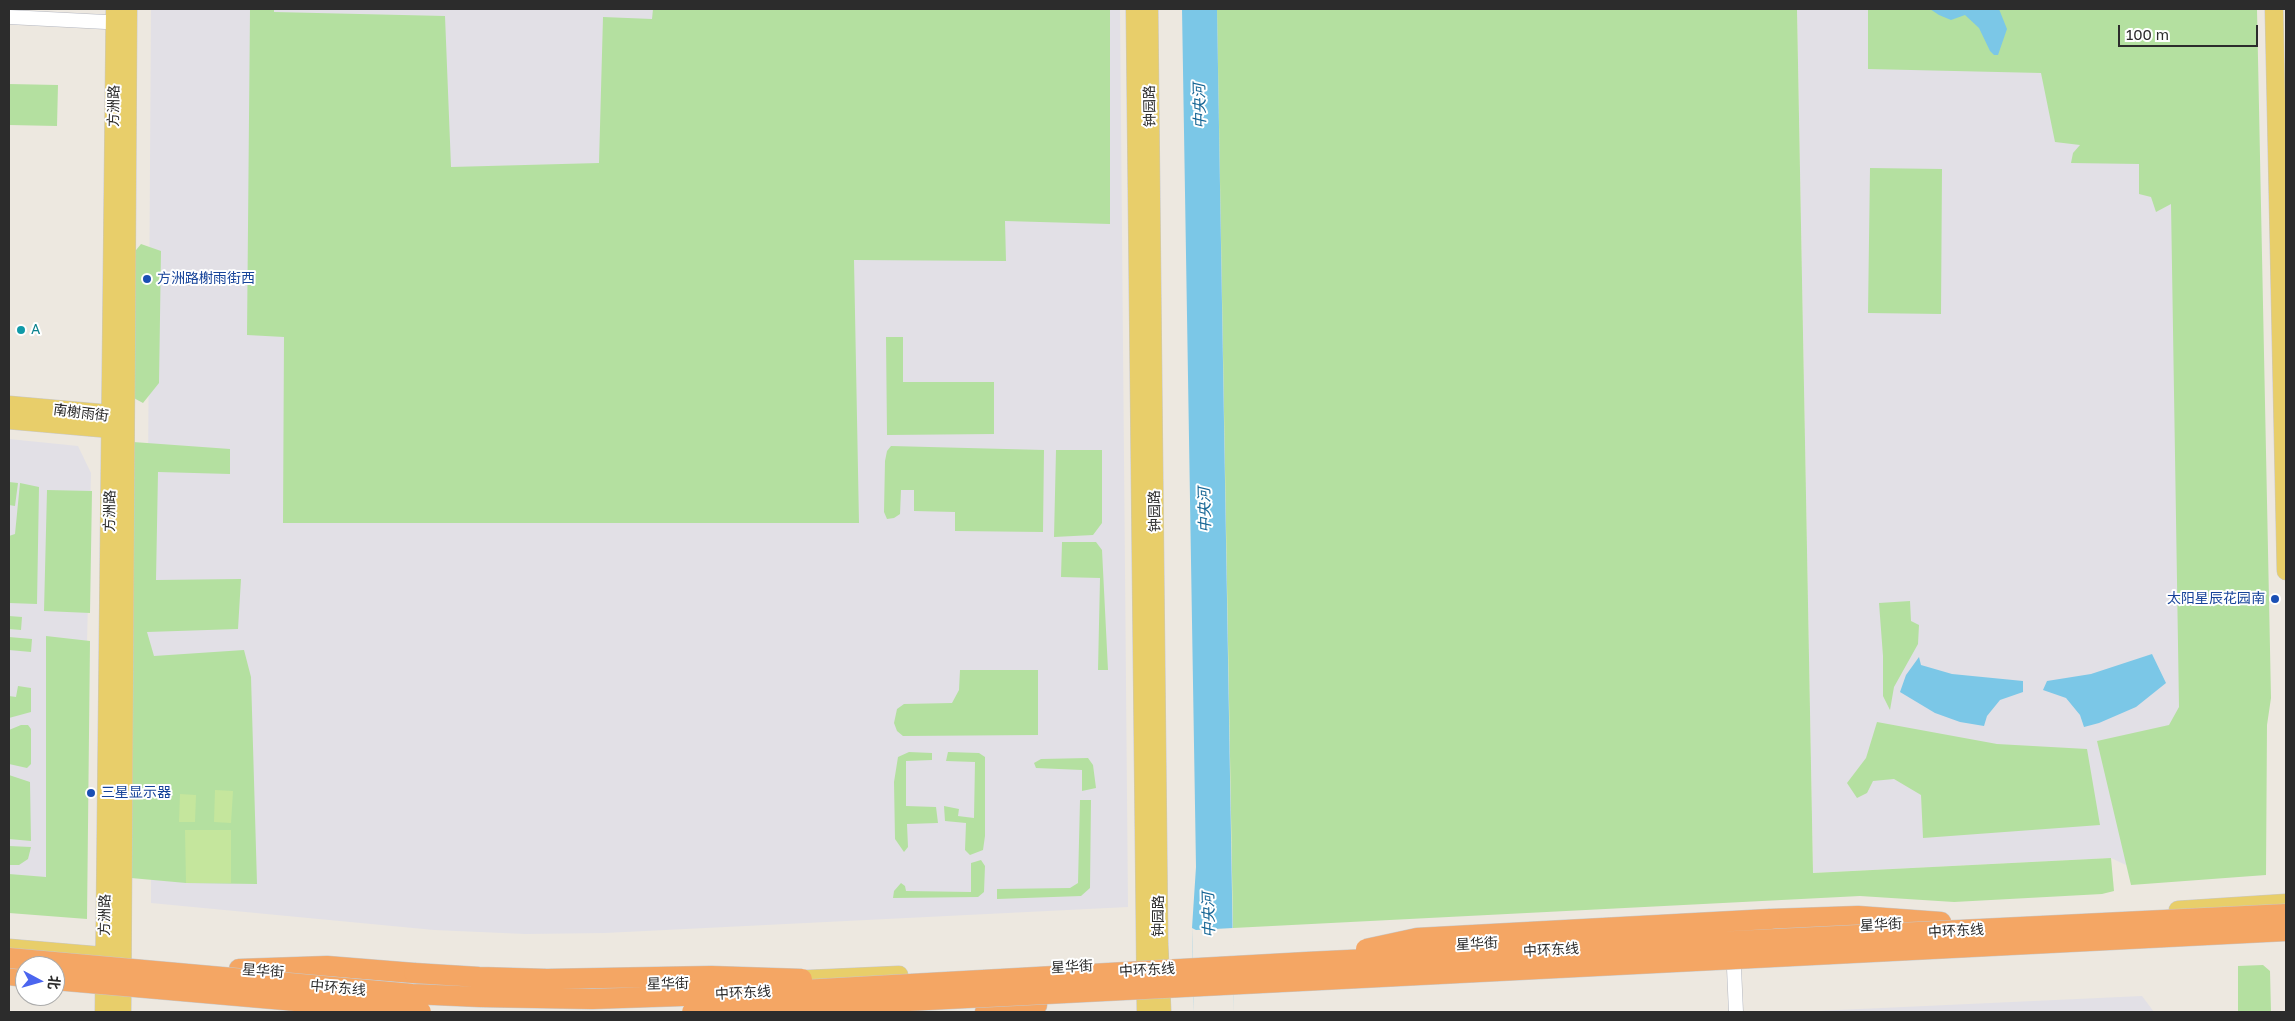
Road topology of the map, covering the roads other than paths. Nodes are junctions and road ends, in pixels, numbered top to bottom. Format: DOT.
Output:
graph roads {
  1 [pos="1135,9"];
  2 [pos="1149,9"];
  3 [pos="2274,9"];
  4 [pos="122,16"];
  5 [pos="9,17"];
  6 [pos="9,405"];
  7 [pos="9,420"];
  8 [pos="116,422"];
  9 [pos="2285,476"];
  10 [pos="2286,571"];
  11 [pos="2286,903"];
  12 [pos="2286,914"];
  13 [pos="2286,921"];
  14 [pos="1940,922"];
  15 [pos="2236,925"];
  16 [pos="2286,931"];
  17 [pos="2286,940"];
  18 [pos="2192,945"];
  19 [pos="9,948"];
  20 [pos="2069,951"];
  21 [pos="104,956"];
  22 [pos="9,958"];
  23 [pos="123,958"];
  24 [pos="1307,962"];
  25 [pos="1152,964"];
  26 [pos="1734,968"];
  27 [pos="239,970"];
  28 [pos="65,981"];
  29 [pos="874,985"];
  30 [pos="65,989"];
  31 [pos="104,992"];
  32 [pos="122,994"];
  33 [pos="1154,1004"];
  34 [pos="1036,1005"];
  35 [pos="104,1012"];
  36 [pos="122,1012"];
  37 [pos="312,1012"];
  38 [pos="411,1012"];
  39 [pos="420,1012"];
  40 [pos="692,1012"];
  41 [pos="868,1012"];
  42 [pos="985,1012"];
  43 [pos="1736,1012"];
  1 -- 25 [label="main road, 钟园路"];
  2 -- 25 [label="main road, 钟园路"];
  3 -- 9 [label="main road"];
  4 -- 5 [label="street"];
  4 -- 8 [label="main road, 方洲路"];
  6 -- 8 [label="main road, 南榭雨街"];
  7 -- 8 [label="main road, 南榭雨街"];
  8 -- 21 [label="main road, 方洲路"];
  8 -- 23 [label="main road, 方洲路"];
  9 -- 10 [label="main road"];
  11 -- 14 [label="main road, 星华街"];
  12 -- 24 [label="highway, 中环东线, bridge"];
  13 -- 15 [label="main road"];
  14 -- 24 [label="highway, bridge"];
  14 -- 25 [label="main road, 星华街"];
  15 -- 18 [label="main road"];
  15 -- 20 [label="main road"];
  16 -- 40 [label="highway, 中环东线, bridge"];
  17 -- 18 [label="main road"];
  18 -- 20 [label="main road"];
  19 -- 21 [label="main road, 星华街"];
  20 -- 26 [label="main road"];
  21 -- 23 [label="main road, 星华街"];
  21 -- 31 [label="main road, 方洲路"];
  22 -- 29 [label="highway, 中环东线, bridge"];
  23 -- 27 [label="main road, 星华街"];
  23 -- 32 [label="main road, 方洲路"];
  24 -- 29 [label="highway, 中环东线, bridge"];
  25 -- 27 [label="main road, 星华街"];
  25 -- 33 [label="main road, 钟园路"];
  26 -- 33 [label="main road"];
  26 -- 43 [label="street"];
  27 -- 29 [label="highway, bridge"];
  28 -- 38 [label="highway, 中环东线, bridge"];
  30 -- 31 [label="main road"];
  31 -- 32 [label="main road"];
  31 -- 35 [label="main road, 方洲路"];
  32 -- 36 [label="main road, 方洲路"];
  32 -- 37 [label="main road"];
  33 -- 34 [label="main road"];
  34 -- 41 [label="main road"];
  34 -- 42 [label="highway"];
  38 -- 39 [label="highway, 中环东线, bridge"];
}
